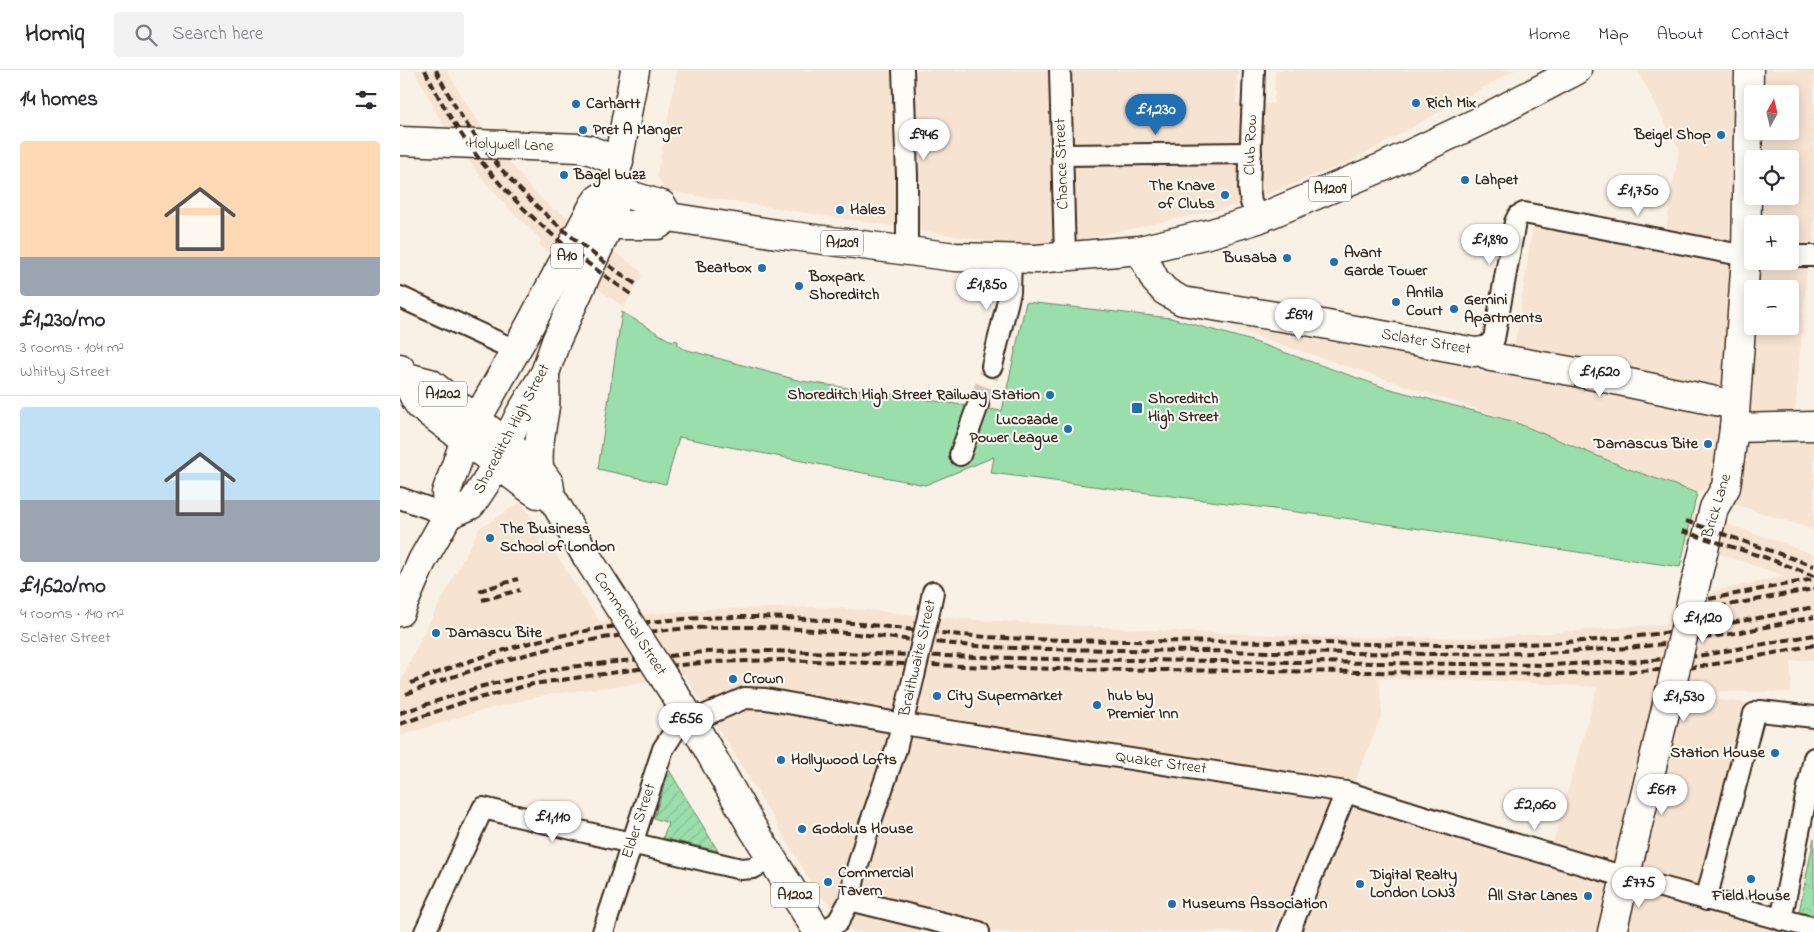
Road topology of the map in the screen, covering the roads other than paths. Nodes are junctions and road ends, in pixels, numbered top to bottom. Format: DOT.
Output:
graph roads {
  1 [pos="635,70"];
  2 [pos="903,70"];
  3 [pos="1060,70"];
  4 [pos="1254,70"];
  5 [pos="1577,70"];
  6 [pos="1749,70"];
  7 [pos="400,141"];
  8 [pos="1251,153"];
  9 [pos="1062,154"];
  10 [pos="619,162"];
  11 [pos="613,190"];
  12 [pos="1749,215"];
  13 [pos="669,217"];
  14 [pos="1258,219"];
  15 [pos="608,225"];
  16 [pos="1140,250"];
  17 [pos="908,252"];
  18 [pos="1744,255"];
  19 [pos="1799,256"];
  20 [pos="1814,256"];
  21 [pos="1065,257"];
  22 [pos="1011,260"];
  23 [pos="1748,270"];
  24 [pos="400,298"];
  25 [pos="515,350"];
  26 [pos="1482,351"];
  27 [pos="992,366"];
  28 [pos="403,373"];
  29 [pos="545,373"];
  30 [pos="978,405"];
  31 [pos="1735,416"];
  32 [pos="1814,426"];
  33 [pos="471,429"];
  34 [pos="501,453"];
  35 [pos="960,455"];
  36 [pos="539,469"];
  37 [pos="550,496"];
  38 [pos="400,498"];
  39 [pos="448,515"];
  40 [pos="933,592"];
  41 [pos="400,612"];
  42 [pos="1814,718"];
  43 [pos="692,721"];
  44 [pos="903,724"];
  45 [pos="1814,758"];
  46 [pos="1346,792"];
  47 [pos="632,844"];
  48 [pos="771,859"];
  49 [pos="1625,877"];
  50 [pos="850,900"];
  51 [pos="1706,900"];
  52 [pos="1781,920"];
  53 [pos="1814,928"];
  54 [pos="425,932"];
  55 [pos="603,932"];
  56 [pos="819,932"];
  57 [pos="979,932"];
  58 [pos="1289,932"];
  59 [pos="1612,932"];
  1 -- 10 [label="main road, Shoreditch High Street / A10"];
  2 -- 17 [label="street"];
  3 -- 9 [label="street, Chance Street"];
  4 -- 8 [label="street, Club Row"];
  5 -- 14 [label="main road, A1209"];
  6 -- 12 [label="main road, Brick Lane"];
  7 -- 10 [label="main road, Holywell Lane"];
  8 -- 9 [label="street"];
  8 -- 14 [label="street, Club Row"];
  9 -- 21 [label="street, Chance Street"];
  10 -- 11 [label="main road, Shoreditch High Street / A10"];
  11 -- 13 [label="main road"];
  11 -- 15 [label="main road, Shoreditch High Street / A10"];
  11 -- 25 [label="main road, Shoreditch High Street / A10"];
  13 -- 15 [label="main road, A1209"];
  13 -- 17 [label="main road, A1209"];
  14 -- 16 [label="main road, A1209"];
  15 -- 29 [label="main road, Shoreditch High Street / A10"];
  16 -- 21 [label="main road, A1209"];
  16 -- 26 [label="main road, Sclater Street"];
  17 -- 22 [label="main road, A1209"];
  18 -- 26 [label="street"];
  19 -- 20 [label="street"];
  21 -- 22 [label="main road, A1209"];
  22 -- 27 [label="street"];
  23 -- 31 [label="main road, Brick Lane"];
  24 -- 25 [label="street"];
  25 -- 33 [label="main road, Shoreditch High Street / A10"];
  26 -- 31 [label="main road, Sclater Street"];
  28 -- 33 [label="main road, A1202"];
  29 -- 34 [label="main road, Shoreditch High Street / A10"];
  29 -- 36 [label="main road, A1202"];
  30 -- 35 [label="street"];
  31 -- 32 [label="main road, Sclater Street"];
  31 -- 49 [label="main road, Brick Lane, bridge"];
  33 -- 34 [label="main road, Commercial Street / A1202"];
  33 -- 39 [label="main road, Shoreditch High Street / A10"];
  34 -- 36 [label="main road, Commercial Street / A1202"];
  34 -- 37 [label="main road, Commercial Street / A1202"];
  34 -- 39 [label="main road, Shoreditch High Street / A10"];
  36 -- 37 [label="main road, Commercial Street / A1202"];
  37 -- 43 [label="main road, Commercial Street / A1202, bridge"];
  38 -- 39 [label="street"];
  39 -- 41 [label="main road"];
  40 -- 44 [label="street, Braithwaite Street, bridge"];
  42 -- 51 [label="street"];
  43 -- 44 [label="street, Quaker Street"];
  43 -- 47 [label="street, Elder Street"];
  43 -- 48 [label="main road, Commercial Street / A1202"];
  44 -- 46 [label="street, Quaker Street"];
  44 -- 50 [label="street, Braithwaite Street"];
  45 -- 52 [label="street"];
  46 -- 49 [label="street, Quaker Street"];
  46 -- 58 [label="street"];
  47 -- 48 [label="street"];
  47 -- 54 [label="street"];
  47 -- 55 [label="street, Elder Street"];
  48 -- 56 [label="main road, Commercial Street / A1202"];
  49 -- 51 [label="street, Quaker Street"];
  49 -- 59 [label="main road, Brick Lane"];
  50 -- 56 [label="street, Braithwaite Street"];
  50 -- 57 [label="street"];
  51 -- 52 [label="street, Quaker Street"];
  52 -- 53 [label="street, Quaker Street"];
}
